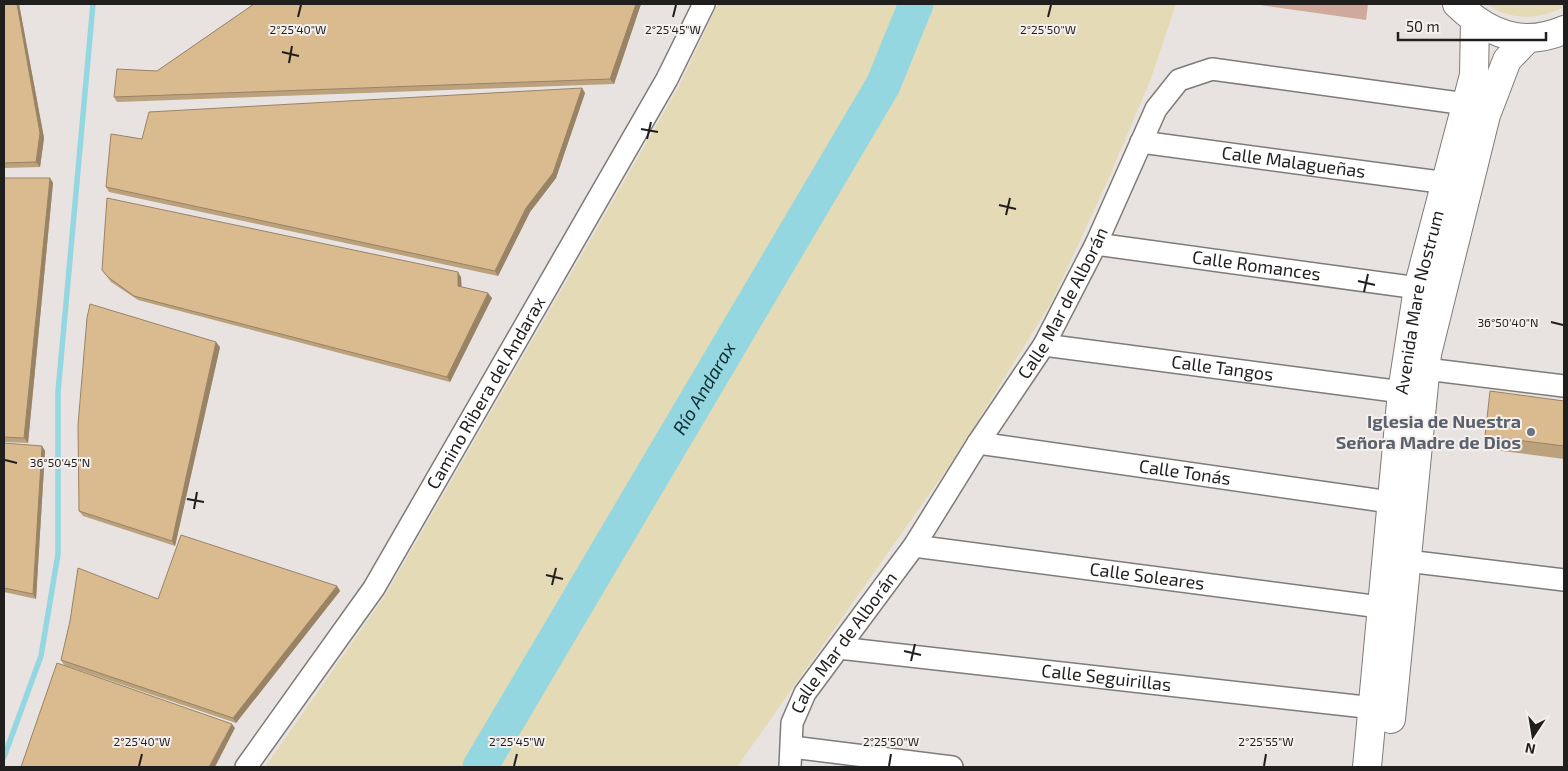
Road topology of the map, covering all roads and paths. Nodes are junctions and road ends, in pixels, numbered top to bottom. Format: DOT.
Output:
graph roads {
  1 [pos="704,4"];
  2 [pos="1466,13"];
  3 [pos="1552,35"];
  4 [pos="1466,104"];
  5 [pos="1141,142"];
  6 [pos="1446,183"];
  7 [pos="1096,244"];
  8 [pos="1418,288"];
  9 [pos="1044,345"];
  10 [pos="1426,369"];
  11 [pos="1564,386"];
  12 [pos="1402,392"];
  13 [pos="978,443"];
  14 [pos="1390,502"];
  15 [pos="914,546"];
  16 [pos="1407,561"];
  17 [pos="1564,580"];
  18 [pos="1380,608"];
  19 [pos="839,648"];
  20 [pos="1374,708"];
  21 [pos="791,757"];
  22 [pos="246,767"];
  23 [pos="952,767"];
  24 [pos="1368,767"];
  25 [pos="1386,767"];
  1 -- 22 [label="street, Camino Ribera del Andarax"];
  2 -- 3 [label="street"];
  2 -- 4 [label="street, Avenida Mare Nostrum"];
  3 -- 10 [label="street, Avenida Mare Nostrum"];
  4 -- 5 [label="street, Calle Mar de Alborán"];
  4 -- 6 [label="street, Avenida Mare Nostrum"];
  5 -- 6 [label="street, Calle Malagueñas"];
  5 -- 7 [label="street, Calle Mar de Alborán"];
  6 -- 8 [label="street, Avenida Mare Nostrum"];
  7 -- 8 [label="street, Calle Romances"];
  7 -- 9 [label="street, Calle Mar de Alborán"];
  8 -- 12 [label="street, Avenida Mare Nostrum"];
  9 -- 12 [label="street, Calle Tangos"];
  9 -- 13 [label="street, Calle Mar de Alborán"];
  10 -- 11 [label="street"];
  10 -- 16 [label="street, Avenida Mare Nostrum"];
  12 -- 14 [label="street, Avenida Mare Nostrum"];
  13 -- 14 [label="street, Calle Tonás"];
  13 -- 15 [label="street, Calle Mar de Alborán"];
  14 -- 18 [label="street, Avenida Mare Nostrum"];
  15 -- 18 [label="street, Calle Soleares"];
  15 -- 19 [label="street, Calle Mar de Alborán"];
  16 -- 17 [label="street"];
  16 -- 25 [label="street, Avenida Mare Nostrum"];
  18 -- 20 [label="street, Avenida Mare Nostrum"];
  19 -- 20 [label="street, Calle Seguirillas"];
  19 -- 21 [label="street, Calle Mar de Alborán"];
  20 -- 24 [label="street, Avenida Mare Nostrum"];
  21 -- 23 [label="street"];
}
